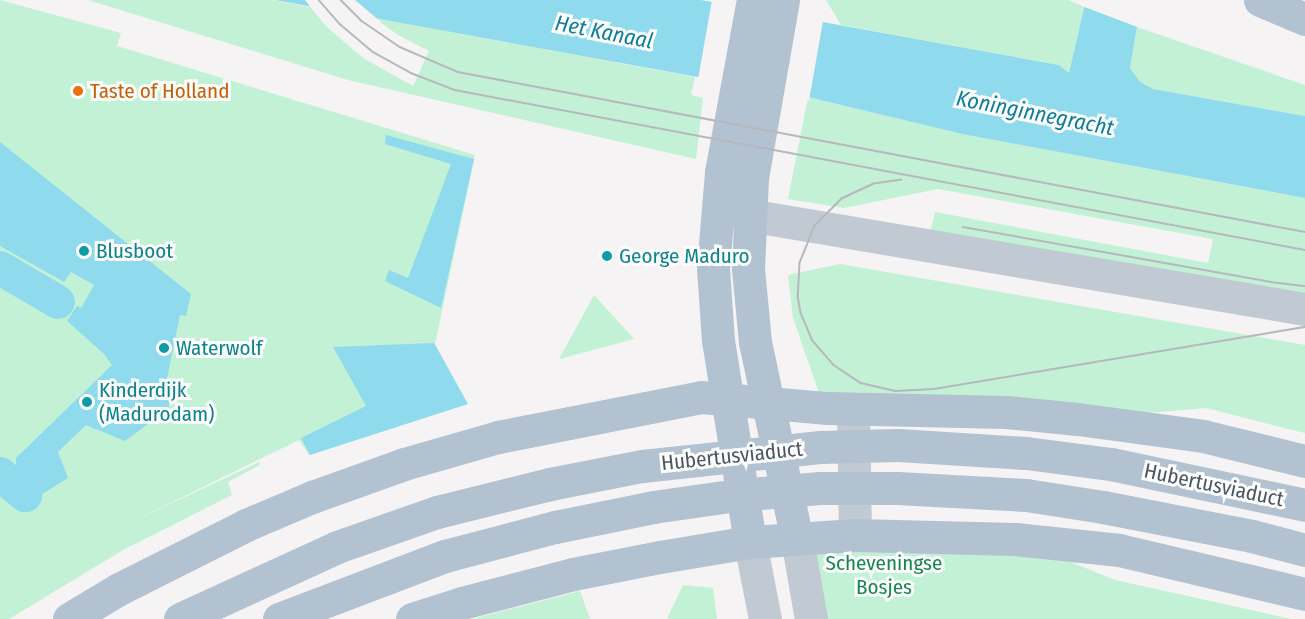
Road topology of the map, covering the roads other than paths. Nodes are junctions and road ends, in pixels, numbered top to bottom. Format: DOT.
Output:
graph roads {
  1 [pos="753,0"];
  2 [pos="783,0"];
  3 [pos="1259,2"];
  4 [pos="1305,19"];
  5 [pos="716,210"];
  6 [pos="749,215"];
  7 [pos="1305,309"];
  8 [pos="728,398"];
  9 [pos="769,402"];
  10 [pos="853,409"];
  11 [pos="1305,461"];
  12 [pos="1305,505"];
  13 [pos="855,535"];
  14 [pos="797,539"];
  15 [pos="750,542"];
  16 [pos="1305,550"];
  17 [pos="1305,594"];
  18 [pos="69,619"];
  19 [pos="180,619"];
  20 [pos="279,619"];
  21 [pos="412,619"];
  22 [pos="765,619"];
  23 [pos="811,619"];
  1 -- 5 [label="main road"];
  2 -- 6 [label="main road"];
  3 -- 4 [label="main road"];
  5 -- 6 [label="street"];
  5 -- 8 [label="main road"];
  6 -- 7 [label="street"];
  6 -- 9 [label="main road"];
  8 -- 9 [label="main road"];
  8 -- 15 [label="main road"];
  8 -- 18 [label="main road"];
  9 -- 10 [label="main road"];
  9 -- 14 [label="main road"];
  10 -- 11 [label="main road"];
  10 -- 13 [label="street"];
  12 -- 19 [label="main road, Hubertusviaduct, bridge"];
  13 -- 14 [label="main road"];
  13 -- 17 [label="main road"];
  14 -- 15 [label="main road"];
  14 -- 23 [label="street"];
  15 -- 21 [label="main road"];
  15 -- 22 [label="street"];
  16 -- 20 [label="main road, Hubertusviaduct, bridge"];
}
